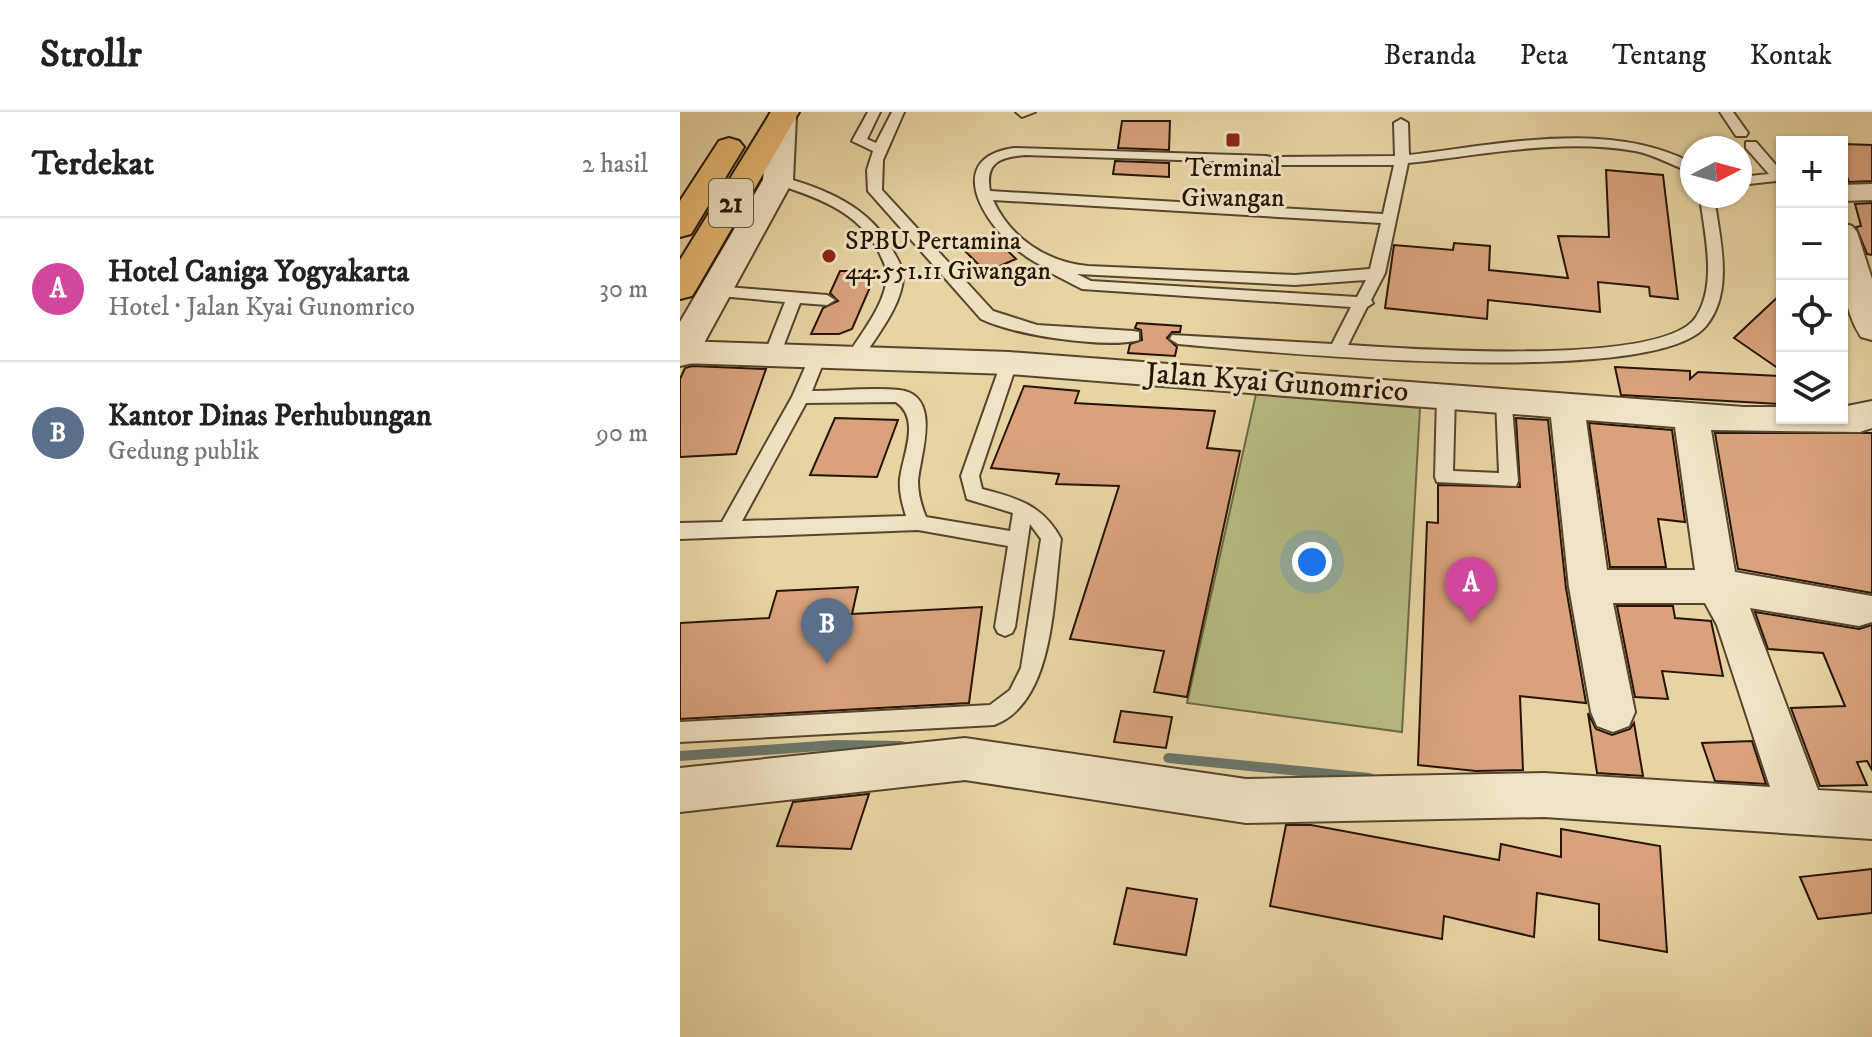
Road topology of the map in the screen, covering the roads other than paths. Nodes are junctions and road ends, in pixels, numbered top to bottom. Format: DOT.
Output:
graph roads {
  1 [pos="874,112"];
  2 [pos="898,112"];
  3 [pos="1029,112"];
  4 [pos="1726,112"];
  5 [pos="1022,113"];
  6 [pos="783,123"];
  7 [pos="1401,123"];
  8 [pos="742,125"];
  9 [pos="1741,133"];
  10 [pos="1752,146"];
  11 [pos="879,149"];
  12 [pos="1680,159"];
  13 [pos="1402,160"];
  14 [pos="1776,174"];
  15 [pos="1776,178"];
  16 [pos="778,180"];
  17 [pos="1752,180"];
  18 [pos="1872,192"];
  19 [pos="1848,193"];
  20 [pos="984,195"];
  21 [pos="1708,208"];
  22 [pos="685,215"];
  23 [pos="1388,219"];
  24 [pos="1848,251"];
  25 [pos="1047,263"];
  26 [pos="1377,273"];
  27 [pos="680,288"];
  28 [pos="715,291"];
  29 [pos="794,298"];
  30 [pos="888,299"];
  31 [pos="827,300"];
  32 [pos="864,301"];
  33 [pos="1365,303"];
  34 [pos="1872,329"];
  35 [pos="1133,336"];
  36 [pos="1178,339"];
  37 [pos="1337,351"];
  38 [pos="680,353"];
  39 [pos="772,355"];
  40 [pos="818,356"];
  41 [pos="854,358"];
  42 [pos="1009,363"];
  43 [pos="1446,395"];
  44 [pos="801,397"];
  45 [pos="1505,399"];
  46 [pos="1567,405"];
  47 [pos="1872,413"];
  48 [pos="1691,415"];
  49 [pos="1023,509"];
  50 [pos="918,523"];
  51 [pos="728,529"];
  52 [pos="680,531"];
  53 [pos="1017,540"];
  54 [pos="1717,586"];
  55 [pos="1589,587"];
  56 [pos="1859,609"];
  57 [pos="1005,627"];
  58 [pos="1613,712"];
  59 [pos="680,732"];
  60 [pos="932,741"];
  61 [pos="680,790"];
  62 [pos="1802,812"];
  63 [pos="1872,816"];
  1 -- 11 [label="lane"];
  2 -- 11 [label="lane"];
  3 -- 5 [label="lane"];
  4 -- 9 [label="lane"];
  6 -- 16 [label="street"];
  6 -- 27 [label="highway, 21"];
  7 -- 13 [label="lane"];
  8 -- 22 [label="highway, 21"];
  10 -- 14 [label="lane"];
  11 -- 35 [label="lane"];
  12 -- 13 [label="lane"];
  13 -- 20 [label="lane"];
  13 -- 23 [label="lane"];
  15 -- 17 [label="lane"];
  16 -- 28 [label="street"];
  16 -- 30 [label="lane"];
  18 -- 19 [label="street"];
  20 -- 23 [label="lane"];
  20 -- 25 [label="lane"];
  21 -- 37 [label="lane"];
  23 -- 26 [label="lane"];
  24 -- 34 [label="street"];
  25 -- 26 [label="lane"];
  25 -- 33 [label="lane"];
  26 -- 33 [label="lane"];
  28 -- 29 [label="lane"];
  28 -- 38 [label="street"];
  29 -- 31 [label="lane"];
  29 -- 39 [label="lane"];
  30 -- 32 [label="lane"];
  30 -- 41 [label="lane"];
  33 -- 37 [label="lane"];
  36 -- 37 [label="lane"];
  38 -- 39 [label="street, Jalan Kyai Gunomrico"];
  39 -- 40 [label="street, Jalan Kyai Gunomrico"];
  40 -- 41 [label="street, Jalan Kyai Gunomrico"];
  40 -- 44 [label="lane"];
  41 -- 42 [label="street, Jalan Kyai Gunomrico"];
  42 -- 43 [label="street, Jalan Kyai Gunomrico"];
  42 -- 49 [label="lane"];
  43 -- 45 [label="street, Jalan Kyai Gunomrico"];
  43 -- 45 [label="lane"];
  44 -- 50 [label="lane"];
  44 -- 51 [label="lane"];
  45 -- 46 [label="street, Jalan Kyai Gunomrico"];
  46 -- 48 [label="street, Jalan Kyai Gunomrico"];
  46 -- 55 [label="street"];
  47 -- 48 [label="street, Jalan Kyai Gunomrico"];
  48 -- 54 [label="street"];
  49 -- 53 [label="lane"];
  49 -- 60 [label="lane"];
  50 -- 51 [label="lane"];
  50 -- 53 [label="lane"];
  51 -- 52 [label="lane"];
  53 -- 57 [label="lane"];
  54 -- 55 [label="street"];
  54 -- 56 [label="street"];
  54 -- 62 [label="street"];
  55 -- 58 [label="street"];
  59 -- 60 [label="lane"];
  60 -- 61 [label="street"];
  60 -- 62 [label="street"];
  62 -- 63 [label="street"];
}
